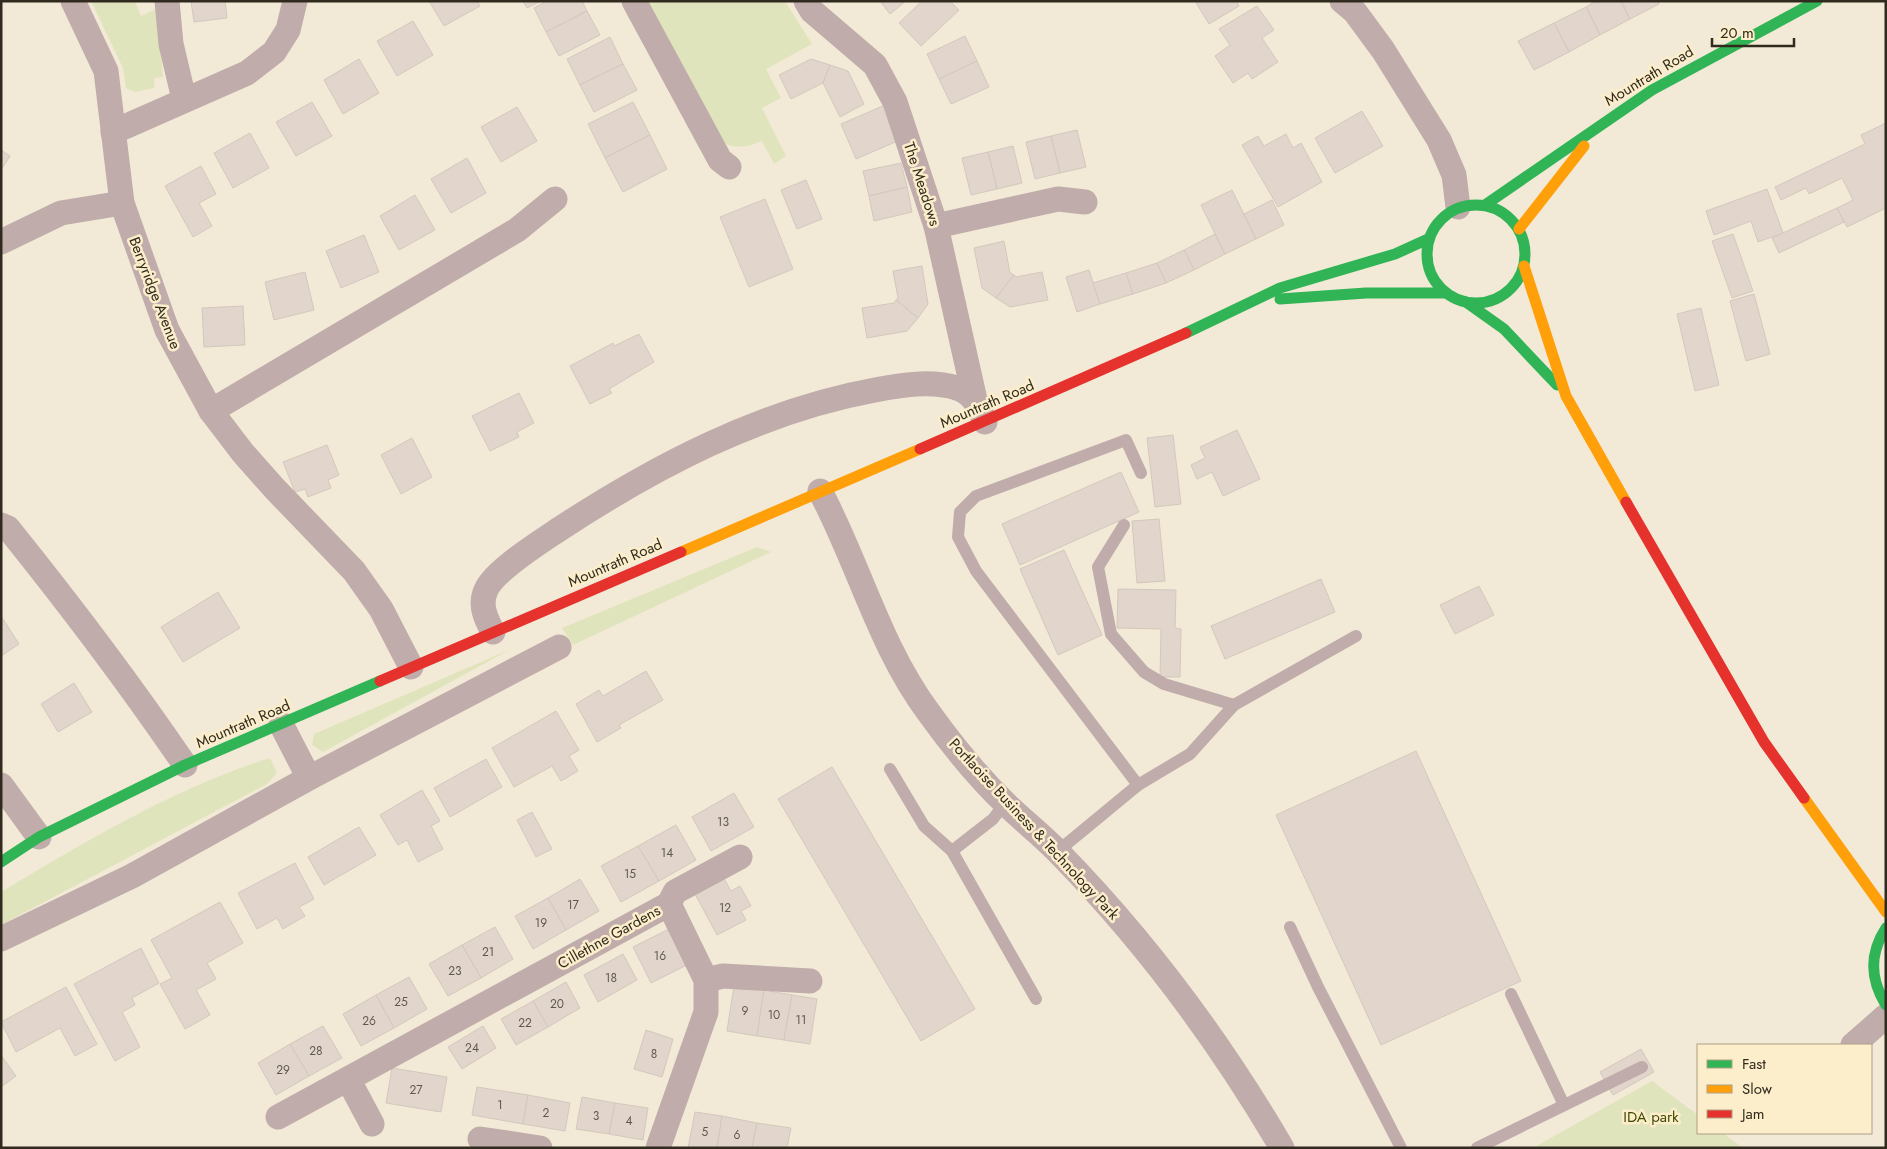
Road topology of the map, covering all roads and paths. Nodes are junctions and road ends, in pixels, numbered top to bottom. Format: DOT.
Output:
graph roads {
  1 [pos="72,1"];
  2 [pos="167,1"];
  3 [pos="295,1"];
  4 [pos="634,1"];
  5 [pos="806,1"];
  6 [pos="1342,1"];
  7 [pos="1817,1"];
  8 [pos="184,99"];
  9 [pos="1604,121"];
  10 [pos="113,132"];
  11 [pos="729,167"];
  12 [pos="555,199"];
  13 [pos="1085,202"];
  14 [pos="122,203"];
  15 [pos="1485,205"];
  16 [pos="1458,207"];
  17 [pos="936,226"];
  18 [pos="1518,229"];
  19 [pos="1428,239"];
  20 [pos="1,242"];
  21 [pos="1524,266"];
  22 [pos="1446,293"];
  23 [pos="1466,302"];
  24 [pos="1246,305"];
  25 [pos="1566,396"];
  26 [pos="211,411"];
  27 [pos="980,411"];
  28 [pos="1141,473"];
  29 [pos="820,491"];
  30 [pos="1,525"];
  31 [pos="1124,525"];
  32 [pos="493,632"];
  33 [pos="1356,636"];
  34 [pos="559,647"];
  35 [pos="411,667"];
  36 [pos="1234,705"];
  37 [pos="281,724"];
  38 [pos="185,765"];
  39 [pos="890,769"];
  40 [pos="309,778"];
  41 [pos="1,785"];
  42 [pos="1138,785"];
  43 [pos="1005,803"];
  44 [pos="39,837"];
  45 [pos="952,851"];
  46 [pos="1058,852"];
  47 [pos="740,857"];
  48 [pos="1,862"];
  49 [pos="669,904"];
  50 [pos="1886,912"];
  51 [pos="1290,926"];
  52 [pos="1886,928"];
  53 [pos="1,939"];
  54 [pos="706,980"];
  55 [pos="810,981"];
  56 [pos="1511,994"];
  57 [pos="1036,999"];
  58 [pos="1886,1005"];
  59 [pos="1886,1016"];
  60 [pos="1854,1044"];
  61 [pos="1642,1066"];
  62 [pos="348,1079"];
  63 [pos="1564,1105"];
  64 [pos="278,1117"];
  65 [pos="372,1124"];
  66 [pos="480,1139"];
  67 [pos="540,1148"];
  68 [pos="658,1148"];
  69 [pos="1282,1148"];
  70 [pos="1401,1148"];
  71 [pos="1477,1148"];
  1 -- 10 [label="street, Berryridge Avenue"];
  2 -- 8 [label="street"];
  3 -- 8 [label="street"];
  4 -- 11 [label="street"];
  5 -- 17 [label="street, The Meadows"];
  6 -- 16 [label="street"];
  7 -- 9 [label="main road, Mountrath Road"];
  8 -- 10 [label="street"];
  9 -- 15 [label="main road, Mountrath Road"];
  9 -- 18 [label="main road, Mountrath Road"];
  10 -- 14 [label="street, Berryridge Avenue"];
  12 -- 26 [label="street"];
  13 -- 17 [label="street"];
  14 -- 20 [label="street"];
  14 -- 26 [label="street, Berryridge Avenue"];
  15 -- 16 [label="main road"];
  15 -- 18 [label="main road"];
  16 -- 19 [label="main road"];
  17 -- 27 [label="street, The Meadows"];
  18 -- 21 [label="main road"];
  19 -- 22 [label="main road"];
  19 -- 24 [label="main road, Mountrath Road"];
  21 -- 23 [label="main road"];
  21 -- 25 [label="main road"];
  22 -- 23 [label="main road"];
  22 -- 24 [label="main road, Mountrath Road"];
  23 -- 25 [label="main road"];
  24 -- 27 [label="main road, Mountrath Road"];
  25 -- 50 [label="main road"];
  26 -- 35 [label="street, Berryridge Avenue"];
  27 -- 29 [label="main road, Mountrath Road"];
  27 -- 32 [label="street"];
  28 -- 42 [label="lane"];
  29 -- 32 [label="main road, Mountrath Road"];
  29 -- 43 [label="street, Portlaoise Business & Technology Park"];
  30 -- 38 [label="street"];
  31 -- 36 [label="lane"];
  32 -- 35 [label="main road, Mountrath Road"];
  33 -- 36 [label="lane"];
  34 -- 40 [label="street"];
  35 -- 37 [label="main road, Mountrath Road"];
  36 -- 42 [label="lane"];
  37 -- 38 [label="main road, Mountrath Road"];
  37 -- 40 [label="street"];
  38 -- 44 [label="main road, Mountrath Road"];
  39 -- 45 [label="lane"];
  40 -- 53 [label="street"];
  41 -- 44 [label="street"];
  42 -- 46 [label="lane"];
  43 -- 45 [label="lane"];
  43 -- 46 [label="street, Portlaoise Business & Technology Park"];
  44 -- 48 [label="main road, Mountrath Road"];
  45 -- 57 [label="lane"];
  46 -- 69 [label="street, Portlaoise Business & Technology Park"];
  47 -- 49 [label="street"];
  49 -- 54 [label="street, Cillethne Gardens"];
  49 -- 62 [label="street, Cillethne Gardens"];
  51 -- 70 [label="lane"];
  52 -- 58 [label="main road"];
  54 -- 55 [label="street"];
  54 -- 68 [label="street, Cillethne Gardens"];
  56 -- 63 [label="lane"];
  59 -- 60 [label="street"];
  61 -- 63 [label="lane"];
  62 -- 64 [label="street, Cillethne Gardens"];
  62 -- 65 [label="street"];
  63 -- 71 [label="lane"];
  66 -- 67 [label="street"];
}
